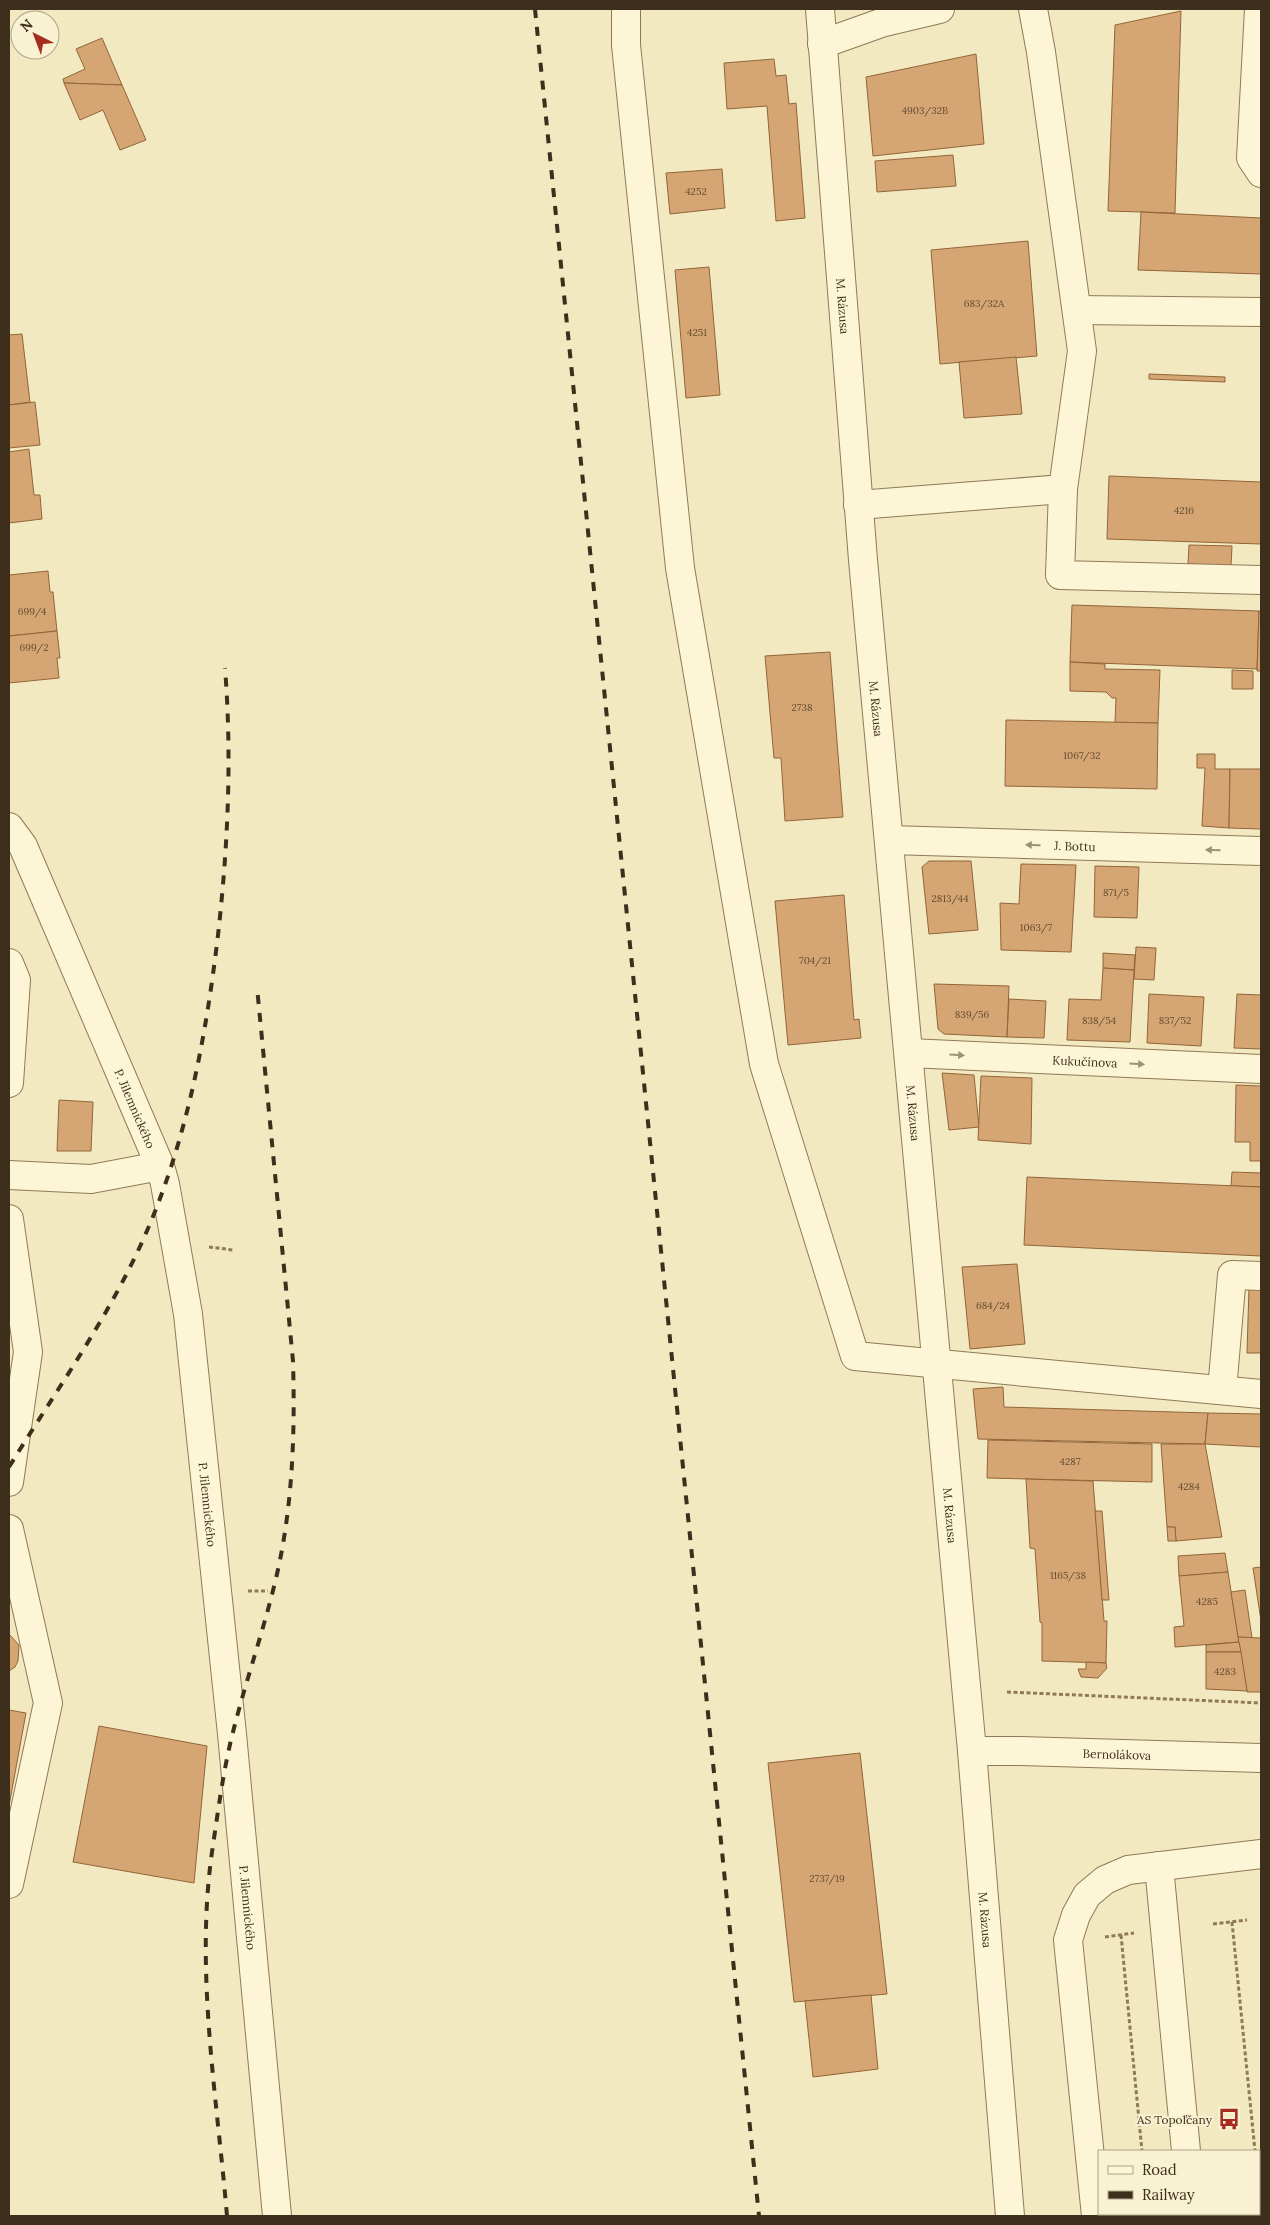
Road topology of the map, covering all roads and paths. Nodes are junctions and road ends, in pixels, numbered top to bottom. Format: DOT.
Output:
graph roads {
  1 [pos="626,9"];
  2 [pos="820,9"];
  3 [pos="940,9"];
  4 [pos="1033,9"];
  5 [pos="1259,9"];
  6 [pos="822,44"];
  7 [pos="1261,173"];
  8 [pos="1077,310"];
  9 [pos="1261,312"];
  10 [pos="1063,490"];
  11 [pos="858,505"];
  12 [pos="1261,580"];
  13 [pos="9,826"];
  14 [pos="889,840"];
  15 [pos="1261,851"];
  16 [pos="9,963"];
  17 [pos="909,1053"];
  18 [pos="1261,1069"];
  19 [pos="9,1083"];
  20 [pos="160,1166"];
  21 [pos="9,1175"];
  22 [pos="9,1219"];
  23 [pos="1261,1276"];
  24 [pos="936,1363"];
  25 [pos="1222,1390"];
  26 [pos="1261,1394"];
  27 [pos="9,1482"];
  28 [pos="9,1529"];
  29 [pos="1007,1692"];
  30 [pos="1261,1703"];
  31 [pos="972,1751"];
  32 [pos="1261,1758"];
  33 [pos="1261,1854"];
  34 [pos="1159,1866"];
  35 [pos="9,1884"];
  36 [pos="1247,1920"];
  37 [pos="1232,1922"];
  38 [pos="1213,1924"];
  39 [pos="1139,1933"];
  40 [pos="1121,1935"];
  41 [pos="1104,1937"];
  42 [pos="1142,2150"];
  43 [pos="1186,2150"];
  44 [pos="1255,2150"];
  45 [pos="277,2216"];
  46 [pos="1010,2216"];
  47 [pos="1096,2216"];
  1 -- 24 [label="street"];
  2 -- 6 [label="street, M. Rázusa"];
  3 -- 6 [label="street"];
  4 -- 8 [label="street"];
  5 -- 7 [label="street"];
  6 -- 11 [label="street, M. Rázusa"];
  8 -- 9 [label="street"];
  8 -- 10 [label="street"];
  10 -- 11 [label="street"];
  10 -- 12 [label="street"];
  11 -- 14 [label="street, M. Rázusa"];
  13 -- 20 [label="street, P. Jilemnického"];
  15 -- 14 [label="street, J. Bottu, one-way"];
  14 -- 17 [label="street, M. Rázusa"];
  16 -- 19 [label="street"];
  17 -- 18 [label="street, Kukučínova, one-way"];
  17 -- 24 [label="street, M. Rázusa"];
  20 -- 21 [label="street"];
  20 -- 45 [label="street, P. Jilemnického"];
  22 -- 27 [label="street"];
  23 -- 25 [label="street"];
  24 -- 25 [label="street"];
  24 -- 31 [label="street, M. Rázusa"];
  25 -- 26 [label="street"];
  28 -- 35 [label="street"];
  29 -- 30 [label="path"];
  31 -- 32 [label="street, Bernolákova"];
  31 -- 46 [label="street, M. Rázusa"];
  33 -- 34 [label="street"];
  34 -- 43 [label="street"];
  34 -- 47 [label="street"];
  36 -- 37 [label="path"];
  37 -- 38 [label="path"];
  37 -- 44 [label="path"];
  39 -- 40 [label="path"];
  40 -- 41 [label="path"];
  40 -- 42 [label="path"];
}
